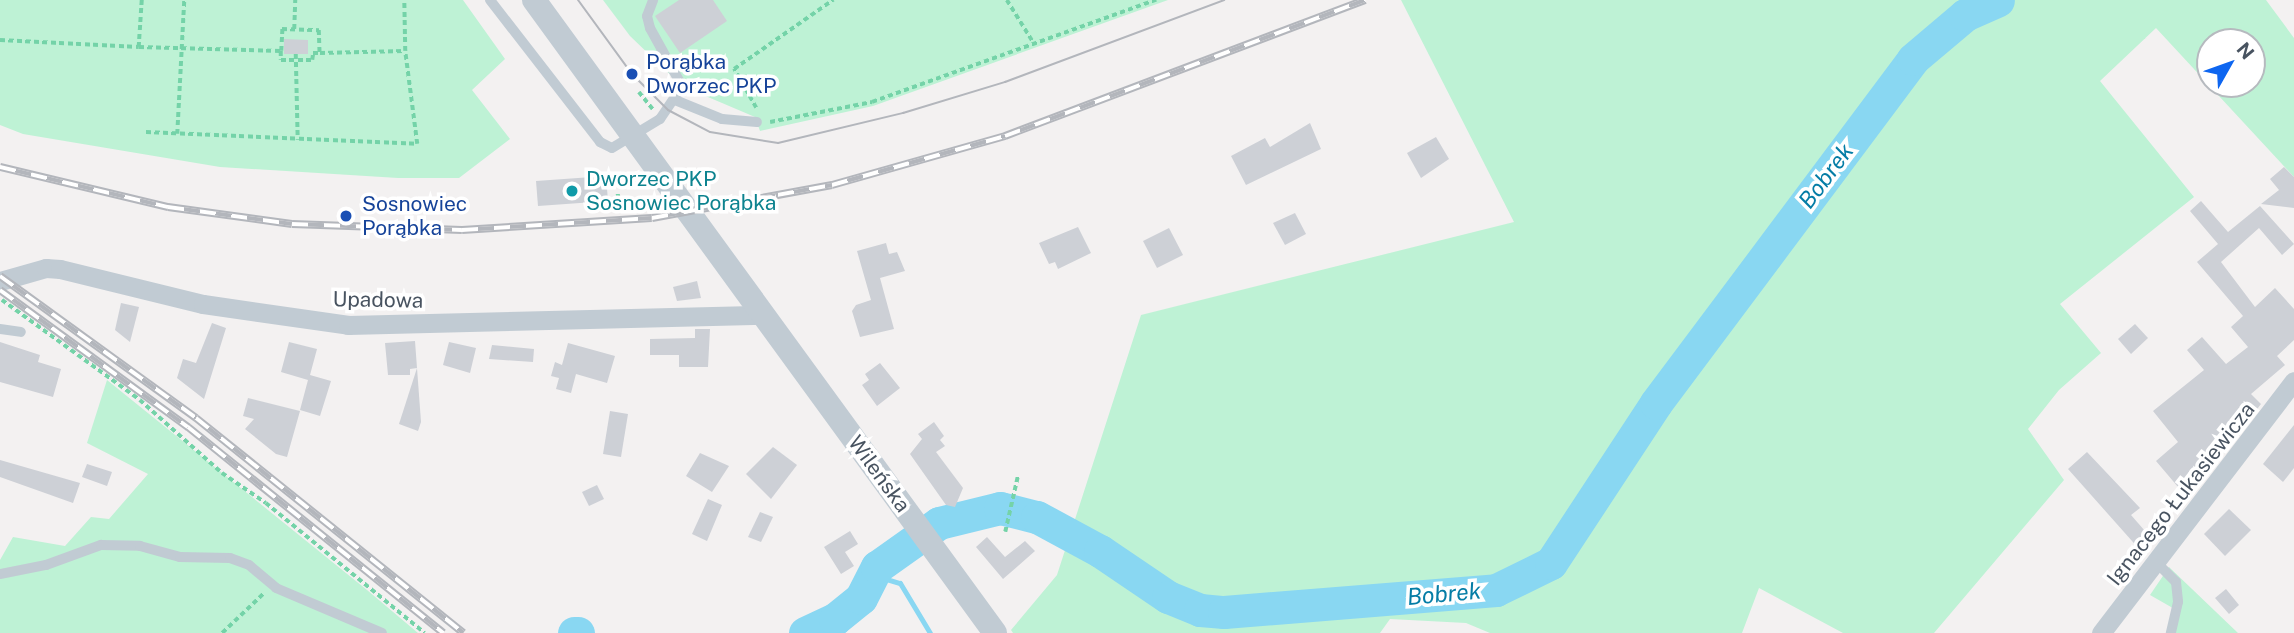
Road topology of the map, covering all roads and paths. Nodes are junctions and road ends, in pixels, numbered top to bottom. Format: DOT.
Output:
graph roads {
  1 [pos="142,0"];
  2 [pos="184,0"];
  3 [pos="295,0"];
  4 [pos="404,0"];
  5 [pos="490,0"];
  6 [pos="534,0"];
  7 [pos="653,0"];
  8 [pos="833,0"];
  9 [pos="1007,0"];
  10 [pos="1156,0"];
  11 [pos="294,29"];
  12 [pos="0,40"];
  13 [pos="1033,42"];
  14 [pos="139,47"];
  15 [pos="182,48"];
  16 [pos="281,51"];
  17 [pos="405,51"];
  18 [pos="320,53"];
  19 [pos="296,54"];
  20 [pos="296,60"];
  21 [pos="676,100"];
  22 [pos="630,103"];
  23 [pos="660,119"];
  24 [pos="760,122"];
  25 [pos="146,132"];
  26 [pos="177,134"];
  27 [pos="636,137"];
  28 [pos="298,140"];
  29 [pos="618,194"];
  30 [pos="619,202"];
  31 [pos="0,281"];
  32 [pos="0,299"];
  33 [pos="764,315"];
  34 [pos="0,329"];
  35 [pos="22,332"];
  36 [pos="2294,381"];
  37 [pos="1018,475"];
  38 [pos="1006,532"];
  39 [pos="2157,563"];
  40 [pos="0,574"];
  41 [pos="276,588"];
  42 [pos="222,633"];
  43 [pos="382,633"];
  44 [pos="425,633"];
  45 [pos="995,633"];
  46 [pos="2101,633"];
  47 [pos="2171,633"];
  1 -- 14 [label="path"];
  2 -- 15 [label="path"];
  3 -- 11 [label="path"];
  4 -- 17 [label="path"];
  5 -- 27 [label="lane"];
  6 -- 27 [label="street, Wileńska"];
  7 -- 21 [label="lane"];
  8 -- 24 [label="path"];
  9 -- 13 [label="path"];
  10 -- 13 [label="path"];
  11 -- 16 [label="path"];
  11 -- 18 [label="path"];
  12 -- 14 [label="path"];
  13 -- 24 [label="path"];
  14 -- 15 [label="path"];
  15 -- 16 [label="path"];
  15 -- 26 [label="path"];
  16 -- 20 [label="path"];
  17 -- 18 [label="path"];
  17 -- 28 [label="path"];
  18 -- 20 [label="path"];
  19 -- 20 [label="path"];
  20 -- 28 [label="path"];
  21 -- 23 [label="lane"];
  21 -- 24 [label="lane"];
  22 -- 23 [label="path"];
  23 -- 27 [label="lane"];
  25 -- 26 [label="path"];
  26 -- 28 [label="path"];
  27 -- 33 [label="street, Wileńska"];
  29 -- 30 [label="path"];
  31 -- 33 [label="street, Upadowa"];
  32 -- 44 [label="path"];
  33 -- 45 [label="street, Wileńska"];
  34 -- 35 [label="lane"];
  36 -- 39 [label="street, Ignacego Łukasiewicza"];
  37 -- 38 [label="path"];
  39 -- 46 [label="street, Ignacego Łukasiewicza"];
  39 -- 47 [label="lane"];
  40 -- 41 [label="lane"];
  41 -- 42 [label="path"];
  41 -- 43 [label="lane"];
}
